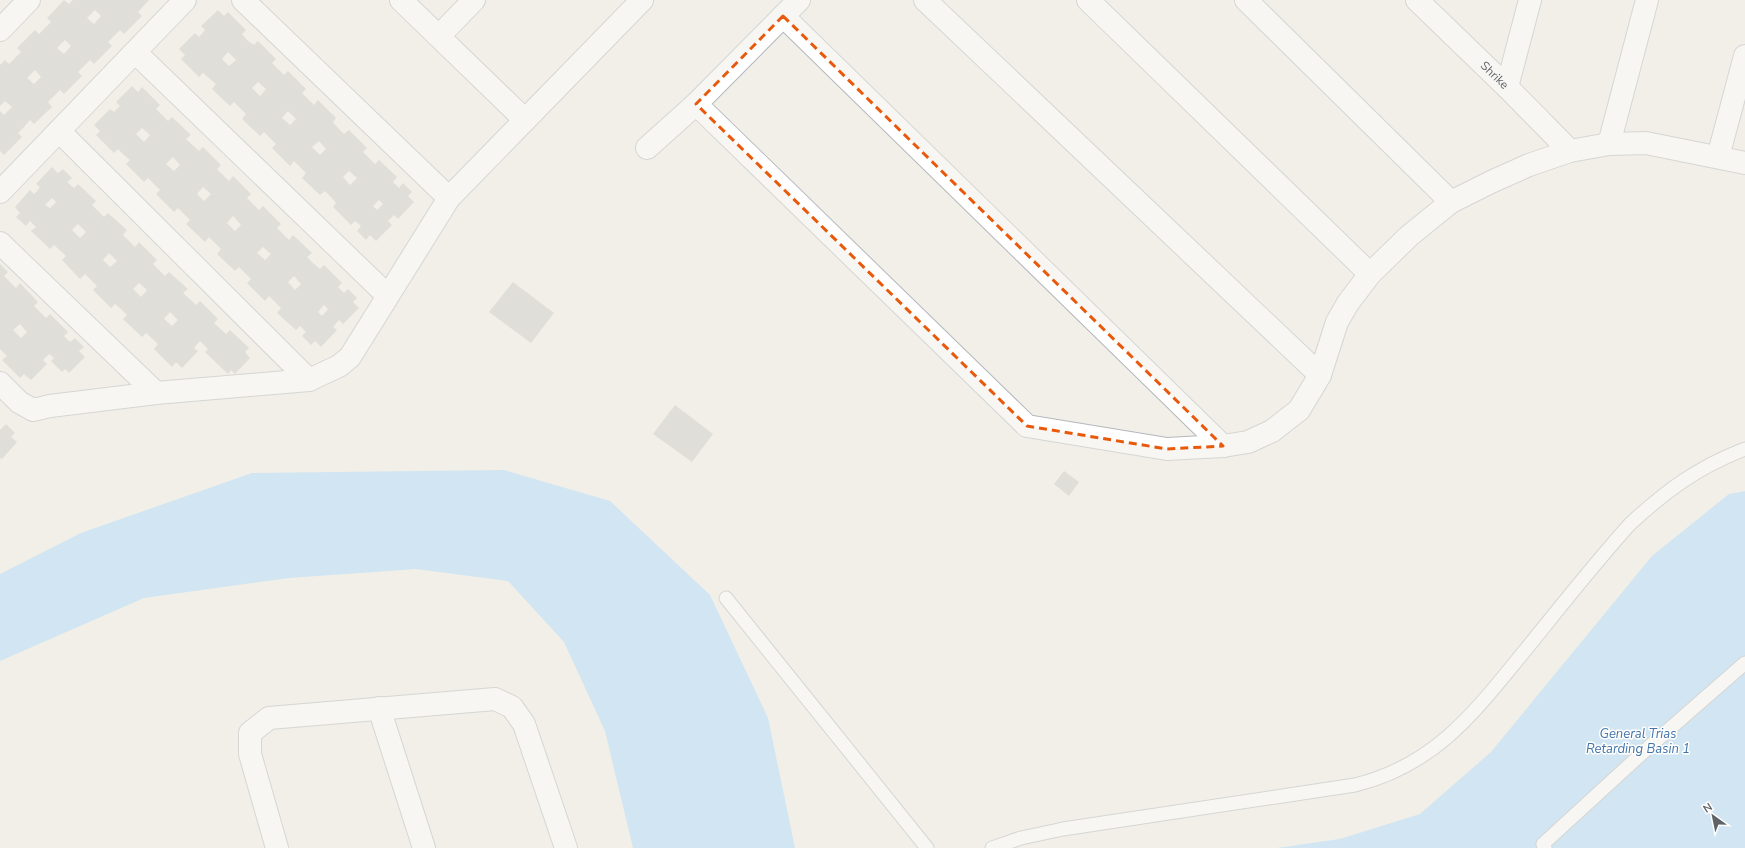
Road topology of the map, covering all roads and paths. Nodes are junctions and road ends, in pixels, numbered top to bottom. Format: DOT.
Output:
graph roads {
  1 [pos="29,0"];
  2 [pos="186,0"];
  3 [pos="243,0"];
  4 [pos="401,0"];
  5 [pos="474,0"];
  6 [pos="642,0"];
  7 [pos="799,0"];
  8 [pos="925,0"];
  9 [pos="1088,0"];
  10 [pos="1246,0"];
  11 [pos="1417,0"];
  12 [pos="1530,0"];
  13 [pos="1647,0"];
  14 [pos="783,16"];
  15 [pos="0,30"];
  16 [pos="439,36"];
  17 [pos="135,52"];
  18 [pos="1745,56"];
  19 [pos="1507,86"];
  20 [pos="696,104"];
  21 [pos="525,120"];
  22 [pos="59,131"];
  23 [pos="1609,144"];
  24 [pos="647,148"];
  25 [pos="1570,151"];
  26 [pos="1718,157"];
  27 [pos="1745,163"];
  28 [pos="0,192"];
  29 [pos="449,198"];
  30 [pos="1451,202"];
  31 [pos="0,243"];
  32 [pos="1370,274"];
  33 [pos="387,295"];
  34 [pos="1320,375"];
  35 [pos="309,380"];
  36 [pos="0,383"];
  37 [pos="156,393"];
  38 [pos="1223,446"];
  39 [pos="1745,449"];
  40 [pos="726,598"];
  41 [pos="1745,663"];
  42 [pos="379,708"];
  43 [pos="1542,847"];
  44 [pos="277,848"];
  45 [pos="424,848"];
  46 [pos="566,848"];
  47 [pos="927,848"];
  48 [pos="992,848"];
  1 -- 15 [label="street"];
  2 -- 17 [label="street"];
  3 -- 29 [label="street"];
  4 -- 16 [label="street"];
  5 -- 16 [label="street"];
  6 -- 21 [label="street"];
  7 -- 14 [label="street"];
  8 -- 34 [label="street"];
  9 -- 32 [label="street"];
  10 -- 30 [label="street"];
  11 -- 19 [label="street, Shrike"];
  12 -- 19 [label="street"];
  13 -- 23 [label="street"];
  14 -- 20 [label="street"];
  14 -- 38 [label="street"];
  16 -- 21 [label="street"];
  17 -- 22 [label="street"];
  17 -- 33 [label="street"];
  18 -- 26 [label="street"];
  19 -- 25 [label="street, Shrike"];
  20 -- 24 [label="street"];
  20 -- 38 [label="street"];
  21 -- 29 [label="street"];
  22 -- 28 [label="street"];
  22 -- 35 [label="street"];
  23 -- 25 [label="street"];
  23 -- 26 [label="street"];
  25 -- 30 [label="street"];
  26 -- 27 [label="street"];
  29 -- 33 [label="street"];
  30 -- 32 [label="street"];
  31 -- 37 [label="street"];
  32 -- 34 [label="street"];
  33 -- 35 [label="street"];
  34 -- 38 [label="street"];
  35 -- 37 [label="street"];
  36 -- 37 [label="street"];
  39 -- 48 [label="lane"];
  40 -- 47 [label="lane"];
  41 -- 43 [label="lane"];
  42 -- 44 [label="street"];
  42 -- 45 [label="street"];
  42 -- 46 [label="street"];
}
